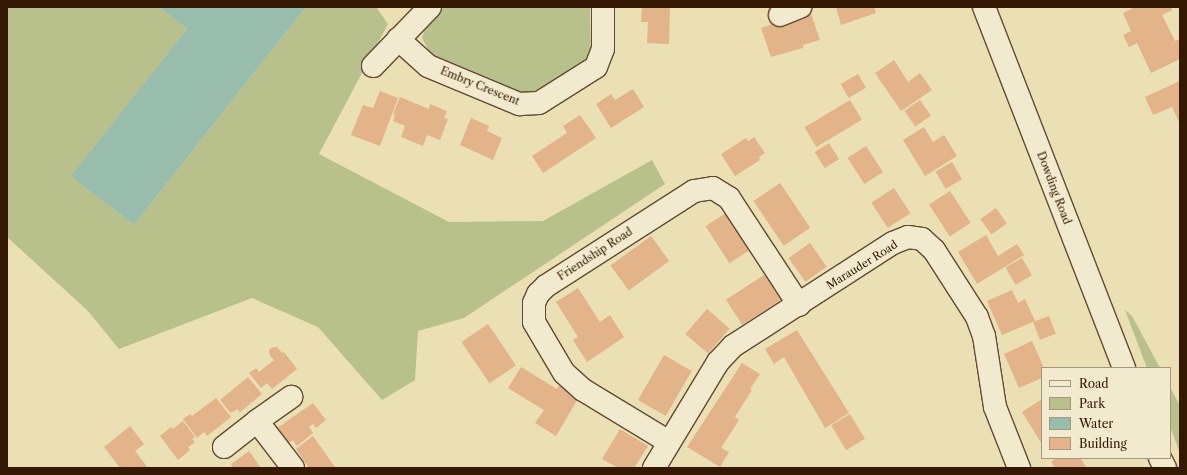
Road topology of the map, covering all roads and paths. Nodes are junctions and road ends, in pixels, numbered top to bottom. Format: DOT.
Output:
graph roads {
  1 [pos="430,7"];
  2 [pos="603,7"];
  3 [pos="984,7"];
  4 [pos="398,39"];
  5 [pos="373,66"];
  6 [pos="799,305"];
  7 [pos="1124,367"];
  8 [pos="291,396"];
  9 [pos="257,421"];
  10 [pos="669,442"];
  11 [pos="224,447"];
  12 [pos="293,468"];
  13 [pos="654,468"];
  14 [pos="1019,468"];
  1 -- 4 [label="street"];
  2 -- 4 [label="street, Embry Crescent"];
  3 -- 7 [label="street, Dowding Road"];
  4 -- 5 [label="street"];
  6 -- 10 [label="street, Marauder Road"];
  6 -- 10 [label="street, Friendship Road"];
  6 -- 14 [label="street, Marauder Road"];
  8 -- 9 [label="street"];
  9 -- 11 [label="street"];
  9 -- 12 [label="street"];
  10 -- 13 [label="street, Marauder Road"];
}
